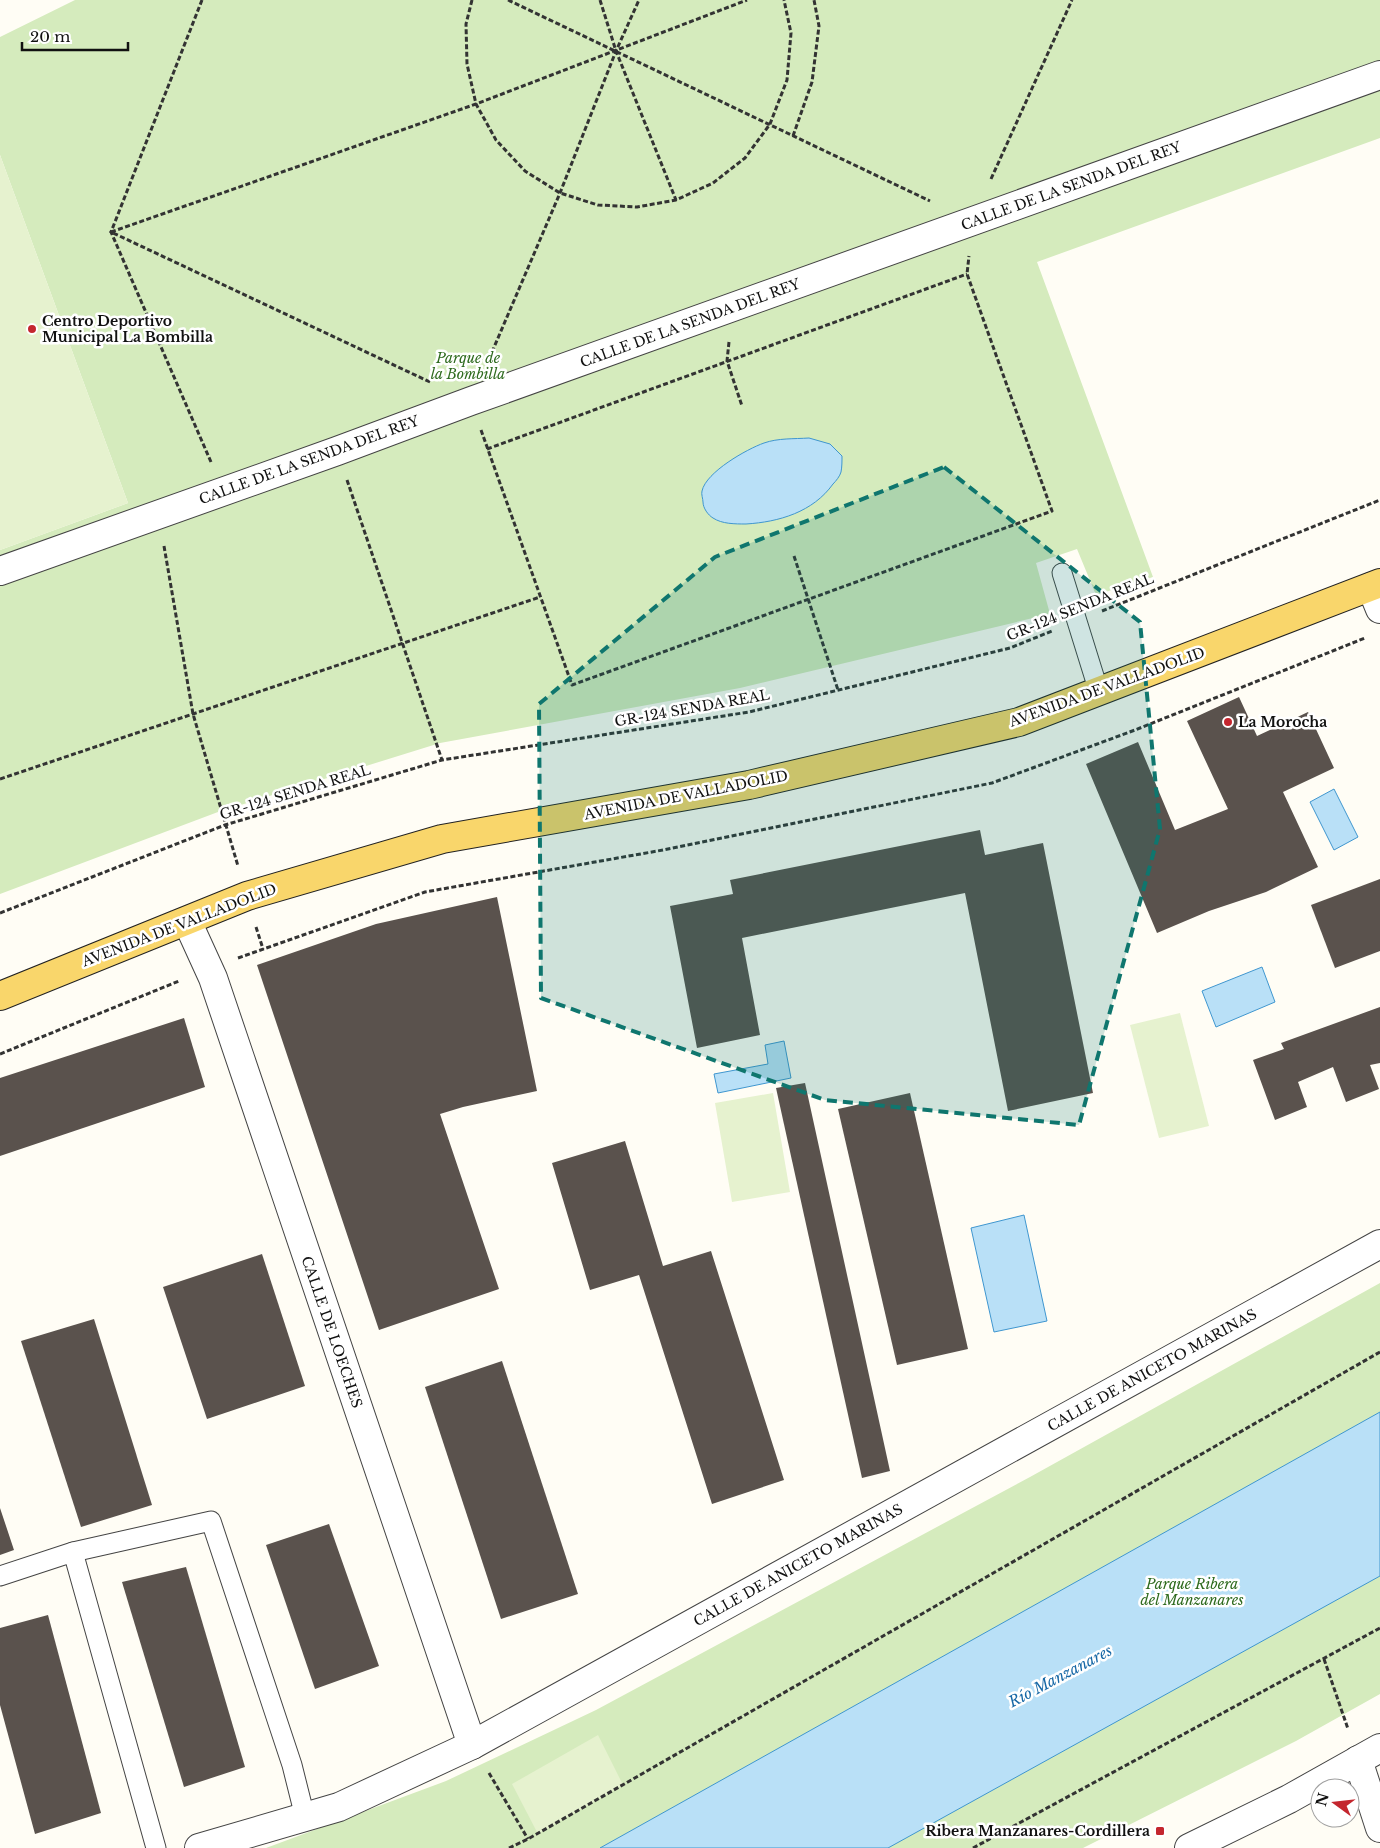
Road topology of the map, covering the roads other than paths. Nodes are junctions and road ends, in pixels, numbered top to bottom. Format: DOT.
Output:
graph roads {
  1 [pos="1380,75"];
  2 [pos="0,571"];
  3 [pos="1062,573"];
  4 [pos="1377,593"];
  5 [pos="1099,692"];
  6 [pos="187,921"];
  7 [pos="0,996"];
  8 [pos="1380,1244"];
  9 [pos="73,1552"];
  10 [pos="0,1576"];
  11 [pos="472,1745"];
  12 [pos="1369,1754"];
  13 [pos="305,1817"];
  14 [pos="1380,1828"];
  15 [pos="156,1848"];
  16 [pos="199,1848"];
  17 [pos="1188,1848"];
  1 -- 2 [label="street, CALLE DE LA SENDA DEL REY"];
  3 -- 5 [label="lane"];
  4 -- 5 [label="main road, AVENIDA DE VALLADOLID"];
  5 -- 6 [label="main road, AVENIDA DE VALLADOLID"];
  6 -- 7 [label="main road, AVENIDA DE VALLADOLID"];
  6 -- 11 [label="street, CALLE DE LOECHES"];
  8 -- 11 [label="street, CALLE DE ANICETO MARINAS"];
  9 -- 10 [label="lane"];
  9 -- 13 [label="lane"];
  9 -- 15 [label="lane"];
  11 -- 13 [label="street, CALLE DE ANICETO MARINAS"];
  12 -- 14 [label="street"];
  12 -- 17 [label="street"];
  13 -- 16 [label="street, CALLE DE ANICETO MARINAS"];
}
